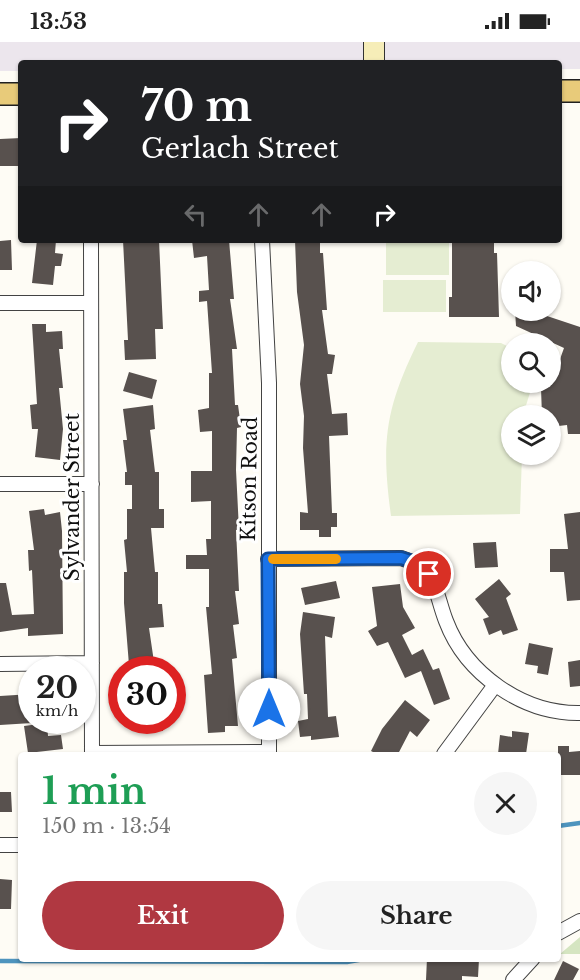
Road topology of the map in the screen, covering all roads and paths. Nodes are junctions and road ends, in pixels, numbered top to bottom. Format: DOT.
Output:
graph roads {
  1 [pos="374,42"];
  2 [pos="374,60"];
  3 [pos="562,91"];
  4 [pos="580,91"];
  5 [pos="0,94"];
  6 [pos="18,94"];
  7 [pos="91,243"];
  8 [pos="262,243"];
  9 [pos="0,303"];
  10 [pos="91,303"];
  11 [pos="0,484"];
  12 [pos="92,484"];
  13 [pos="268,559"];
  14 [pos="92,656"];
  15 [pos="0,664"];
  16 [pos="18,664"];
  17 [pos="495,685"];
  18 [pos="580,712"];
  19 [pos="92,734"];
  20 [pos="92,752"];
  21 [pos="269,752"];
  22 [pos="445,752"];
  23 [pos="18,844"];
  24 [pos="0,845"];
  25 [pos="580,921"];
  26 [pos="561,931"];
  27 [pos="529,962"];
  28 [pos="513,980"];
  1 -- 2 [label="main road"];
  3 -- 4 [label="main road"];
  5 -- 6 [label="main road"];
  7 -- 10 [label="street, Sylvander Street"];
  8 -- 13 [label="street, Kitson Road"];
  9 -- 10 [label="street"];
  10 -- 12 [label="street, Sylvander Street"];
  11 -- 12 [label="street"];
  12 -- 14 [label="street, Sylvander Street"];
  13 -- 17 [label="street"];
  13 -- 21 [label="street, Kitson Road"];
  15 -- 16 [label="street"];
  17 -- 18 [label="street"];
  17 -- 22 [label="street"];
  19 -- 20 [label="street, Sylvander Street"];
  23 -- 24 [label="street"];
  25 -- 26 [label="street"];
  27 -- 28 [label="street"];
}
